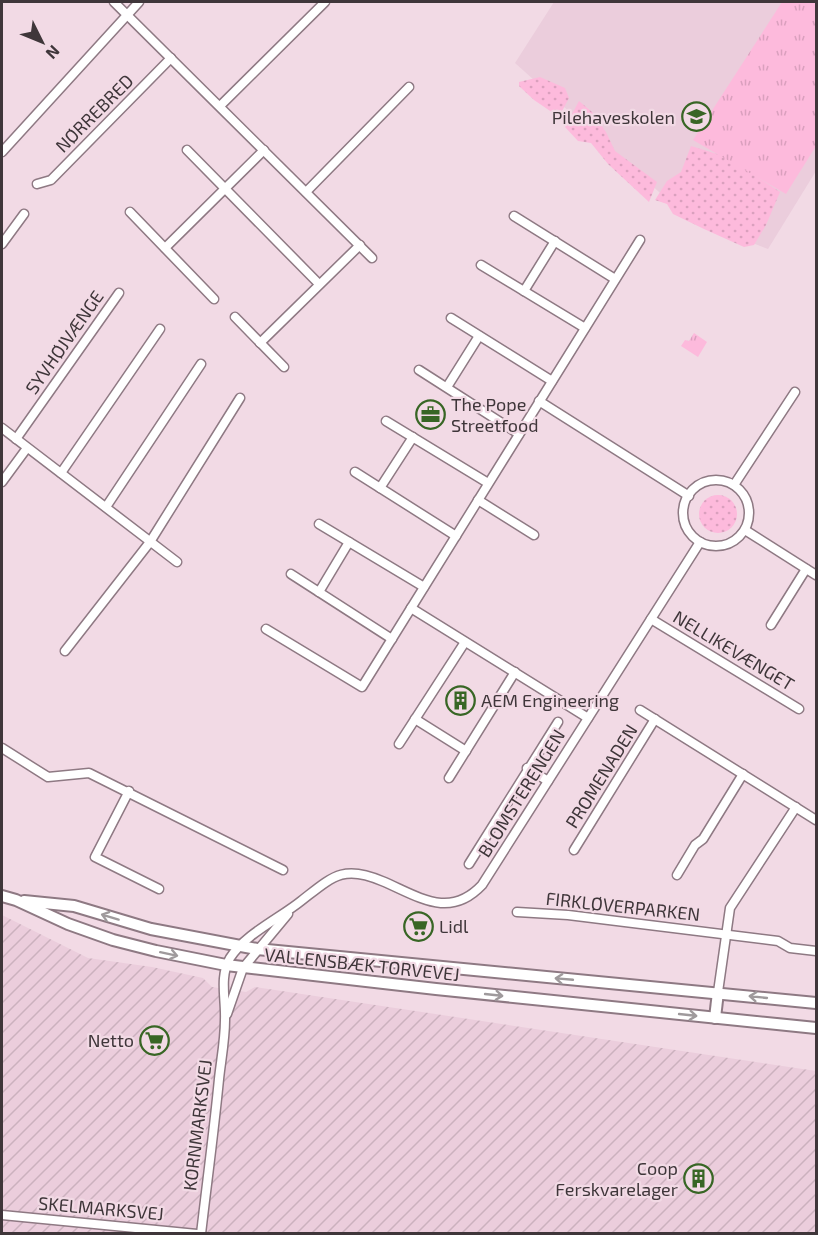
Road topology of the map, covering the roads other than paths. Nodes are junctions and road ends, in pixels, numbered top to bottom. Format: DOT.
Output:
graph roads {
  1 [pos="114,2"];
  2 [pos="140,2"];
  3 [pos="325,2"];
  4 [pos="127,14"];
  5 [pos="171,58"];
  6 [pos="409,87"];
  7 [pos="220,106"];
  8 [pos="188,150"];
  9 [pos="264,150"];
  10 [pos="2,152"];
  11 [pos="37,184"];
  12 [pos="225,188"];
  13 [pos="306,192"];
  14 [pos="130,212"];
  15 [pos="24,214"];
  16 [pos="514,216"];
  17 [pos="640,240"];
  18 [pos="555,241"];
  19 [pos="2,244"];
  20 [pos="360,245"];
  21 [pos="165,248"];
  22 [pos="372,258"];
  23 [pos="481,265"];
  24 [pos="615,279"];
  25 [pos="320,284"];
  26 [pos="524,291"];
  27 [pos="119,293"];
  28 [pos="214,299"];
  29 [pos="235,317"];
  30 [pos="451,318"];
  31 [pos="585,328"];
  32 [pos="160,329"];
  33 [pos="479,336"];
  34 [pos="260,343"];
  35 [pos="201,364"];
  36 [pos="284,367"];
  37 [pos="419,370"];
  38 [pos="552,381"];
  39 [pos="447,387"];
  40 [pos="795,392"];
  41 [pos="240,398"];
  42 [pos="539,401"];
  43 [pos="386,421"];
  44 [pos="2,428"];
  45 [pos="519,434"];
  46 [pos="413,437"];
  47 [pos="16,439"];
  48 [pos="27,448"];
  49 [pos="355,472"];
  50 [pos="61,473"];
  51 [pos="2,482"];
  52 [pos="488,483"];
  53 [pos="734,485"];
  54 [pos="380,488"];
  55 [pos="688,496"];
  56 [pos="478,500"];
  57 [pos="106,507"];
  58 [pos="319,524"];
  59 [pos="745,530"];
  60 [pos="534,535"];
  61 [pos="456,536"];
  62 [pos="150,542"];
  63 [pos="349,542"];
  64 [pos="700,542"];
  65 [pos="177,562"];
  66 [pos="806,569"];
  67 [pos="291,574"];
  68 [pos="816,575"];
  69 [pos="424,587"];
  70 [pos="319,592"];
  71 [pos="411,608"];
  72 [pos="651,619"];
  73 [pos="771,625"];
  74 [pos="266,629"];
  75 [pos="392,639"];
  76 [pos="465,642"];
  77 [pos="65,651"];
  78 [pos="514,672"];
  79 [pos="799,709"];
  80 [pos="640,710"];
  81 [pos="588,718"];
  82 [pos="655,719"];
  83 [pos="415,720"];
  84 [pos="558,722"];
  85 [pos="399,744"];
  86 [pos="2,748"];
  87 [pos="466,751"];
  88 [pos="527,768"];
  89 [pos="743,774"];
  90 [pos="449,778"];
  91 [pos="548,781"];
  92 [pos="129,791"];
  93 [pos="796,807"];
  94 [pos="816,820"];
  95 [pos="574,850"];
  96 [pos="469,864"];
  97 [pos="283,870"];
  98 [pos="677,875"];
  99 [pos="159,889"];
  100 [pos="2,896"];
  101 [pos="15,900"];
  102 [pos="295,906"];
  103 [pos="517,912"];
  104 [pos="725,935"];
  105 [pos="240,946"];
  106 [pos="257,949"];
  107 [pos="816,951"];
  108 [pos="226,965"];
  109 [pos="243,968"];
  110 [pos="718,992"];
  111 [pos="816,1003"];
  112 [pos="715,1018"];
  113 [pos="225,1020"];
  114 [pos="816,1028"];
  115 [pos="2,1215"];
  116 [pos="199,1233"];
  1 -- 4 [label="street"];
  2 -- 4 [label="street"];
  3 -- 7 [label="street"];
  4 -- 5 [label="street"];
  4 -- 10 [label="street"];
  5 -- 7 [label="street"];
  5 -- 11 [label="street, NØRREBRED"];
  6 -- 13 [label="street"];
  7 -- 9 [label="street"];
  8 -- 12 [label="street"];
  9 -- 12 [label="street"];
  9 -- 13 [label="street"];
  12 -- 21 [label="street"];
  12 -- 25 [label="street"];
  13 -- 20 [label="street"];
  14 -- 21 [label="street"];
  15 -- 19 [label="street"];
  16 -- 18 [label="street"];
  17 -- 24 [label="street"];
  18 -- 24 [label="street"];
  18 -- 26 [label="street"];
  20 -- 22 [label="street"];
  20 -- 25 [label="street"];
  21 -- 28 [label="street"];
  23 -- 26 [label="street"];
  24 -- 31 [label="street"];
  25 -- 34 [label="street"];
  26 -- 31 [label="street"];
  27 -- 47 [label="street, SYVHØJVÆNGE"];
  29 -- 34 [label="street"];
  30 -- 33 [label="street"];
  31 -- 38 [label="street"];
  32 -- 50 [label="street"];
  33 -- 38 [label="street"];
  33 -- 39 [label="street"];
  34 -- 36 [label="street"];
  35 -- 57 [label="street"];
  37 -- 39 [label="street"];
  38 -- 42 [label="street"];
  39 -- 45 [label="street"];
  40 -- 53 [label="street"];
  41 -- 62 [label="street"];
  42 -- 45 [label="street"];
  42 -- 55 [label="street"];
  43 -- 46 [label="street"];
  44 -- 47 [label="street"];
  45 -- 52 [label="street"];
  46 -- 52 [label="street"];
  46 -- 54 [label="street"];
  47 -- 48 [label="street"];
  48 -- 50 [label="street"];
  48 -- 51 [label="street"];
  49 -- 54 [label="street"];
  50 -- 57 [label="street"];
  52 -- 56 [label="street"];
  53 -- 55 [label="street"];
  53 -- 59 [label="street"];
  54 -- 61 [label="street"];
  55 -- 64 [label="street"];
  56 -- 60 [label="street"];
  56 -- 61 [label="street"];
  57 -- 62 [label="street"];
  58 -- 63 [label="street"];
  59 -- 64 [label="street"];
  59 -- 66 [label="street"];
  61 -- 69 [label="street"];
  62 -- 65 [label="street"];
  62 -- 77 [label="street"];
  63 -- 69 [label="street"];
  63 -- 70 [label="street"];
  64 -- 72 [label="street, BLOMSTERENGEN"];
  66 -- 68 [label="street"];
  66 -- 73 [label="street"];
  67 -- 70 [label="street"];
  69 -- 71 [label="street"];
  70 -- 75 [label="street"];
  71 -- 75 [label="street"];
  71 -- 76 [label="street"];
  72 -- 79 [label="street, NELLIKEVÆNGET"];
  72 -- 81 [label="street, BLOMSTERENGEN"];
  74 -- 75 [label="street"];
  76 -- 78 [label="street"];
  76 -- 83 [label="street"];
  78 -- 81 [label="street"];
  78 -- 87 [label="street"];
  80 -- 82 [label="street, PROMENADEN"];
  81 -- 91 [label="street, BLOMSTERENGEN"];
  82 -- 89 [label="street, PROMENADEN"];
  82 -- 95 [label="street, PROMENADEN"];
  83 -- 85 [label="street"];
  83 -- 87 [label="street"];
  84 -- 88 [label="street"];
  86 -- 92 [label="street"];
  87 -- 90 [label="street"];
  88 -- 91 [label="street"];
  88 -- 96 [label="street"];
  89 -- 93 [label="street, PROMENADEN"];
  89 -- 98 [label="street"];
  91 -- 102 [label="street, BLOMSTERENGEN"];
  92 -- 97 [label="street"];
  92 -- 99 [label="street"];
  93 -- 94 [label="street, PROMENADEN"];
  93 -- 104 [label="street"];
  100 -- 101 [label="street, VALLENSBÆK TORVEVEJ"];
  105 -- 101 [label="street, VALLENSBÆK TORVEVEJ, one-way"];
  101 -- 108 [label="street, VALLENSBÆK TORVEVEJ, one-way"];
  102 -- 105 [label="street, BLOMSTERENGEN"];
  102 -- 106 [label="street, BLOMSTERENGEN"];
  103 -- 104 [label="street, FIRKLØVERPARKEN"];
  104 -- 107 [label="street, FIRKLØVERPARKEN"];
  104 -- 110 [label="street"];
  105 -- 106 [label="street, VALLENSBÆK TORVEVEJ"];
  105 -- 108 [label="street, BLOMSTERENGEN"];
  106 -- 109 [label="street, BLOMSTERENGEN"];
  110 -- 106 [label="street, VALLENSBÆK TORVEVEJ, one-way"];
  108 -- 109 [label="street, VALLENSBÆK TORVEVEJ"];
  108 -- 113 [label="street, KORNMARKSVEJ"];
  109 -- 112 [label="street, VALLENSBÆK TORVEVEJ, one-way"];
  109 -- 113 [label="street, KORNMARKSVEJ"];
  111 -- 110 [label="street, VALLENSBÆK TORVEVEJ, one-way"];
  110 -- 112 [label="street"];
  112 -- 114 [label="street, VALLENSBÆK TORVEVEJ"];
  113 -- 116 [label="street, KORNMARKSVEJ"];
  115 -- 116 [label="street, SKELMARKSVEJ"];
}
